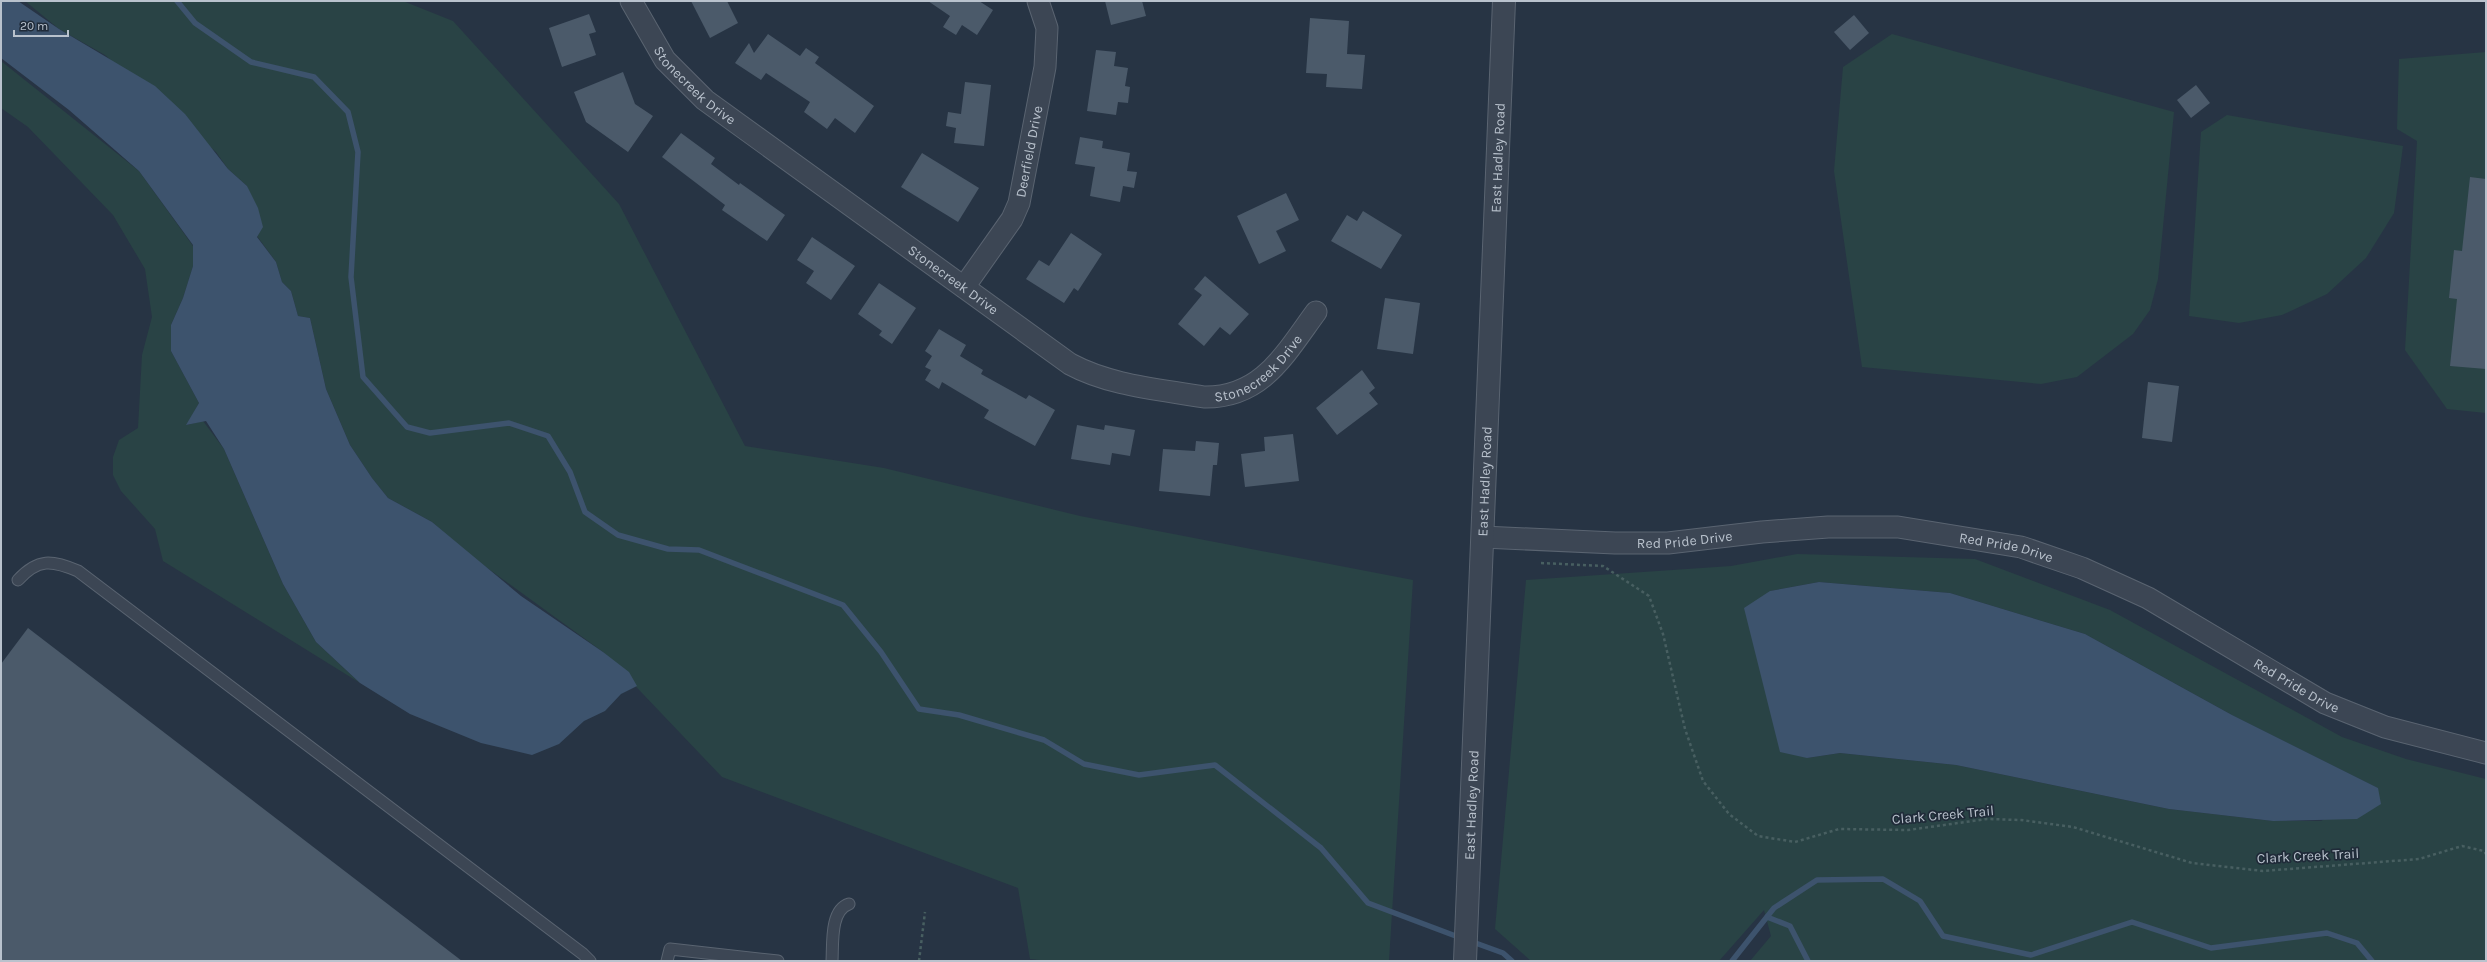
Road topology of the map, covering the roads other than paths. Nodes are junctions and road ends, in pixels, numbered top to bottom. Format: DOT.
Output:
graph roads {
  1 [pos="631,1"];
  2 [pos="1038,1"];
  3 [pos="1504,1"];
  4 [pos="964,287"];
  5 [pos="1316,312"];
  6 [pos="1483,537"];
  7 [pos="18,580"];
  8 [pos="2486,753"];
  9 [pos="849,904"];
  10 [pos="590,961"];
  11 [pos="667,961"];
  12 [pos="778,961"];
  13 [pos="832,961"];
  14 [pos="1465,961"];
  1 -- 4 [label="street, Stonecreek Drive"];
  2 -- 4 [label="street, Deerfield Drive"];
  3 -- 6 [label="street, East Hadley Road"];
  4 -- 5 [label="street, Stonecreek Drive"];
  6 -- 8 [label="street, Red Pride Drive"];
  6 -- 14 [label="street, East Hadley Road"];
  7 -- 10 [label="lane"];
  9 -- 13 [label="lane"];
  11 -- 12 [label="lane"];
}
